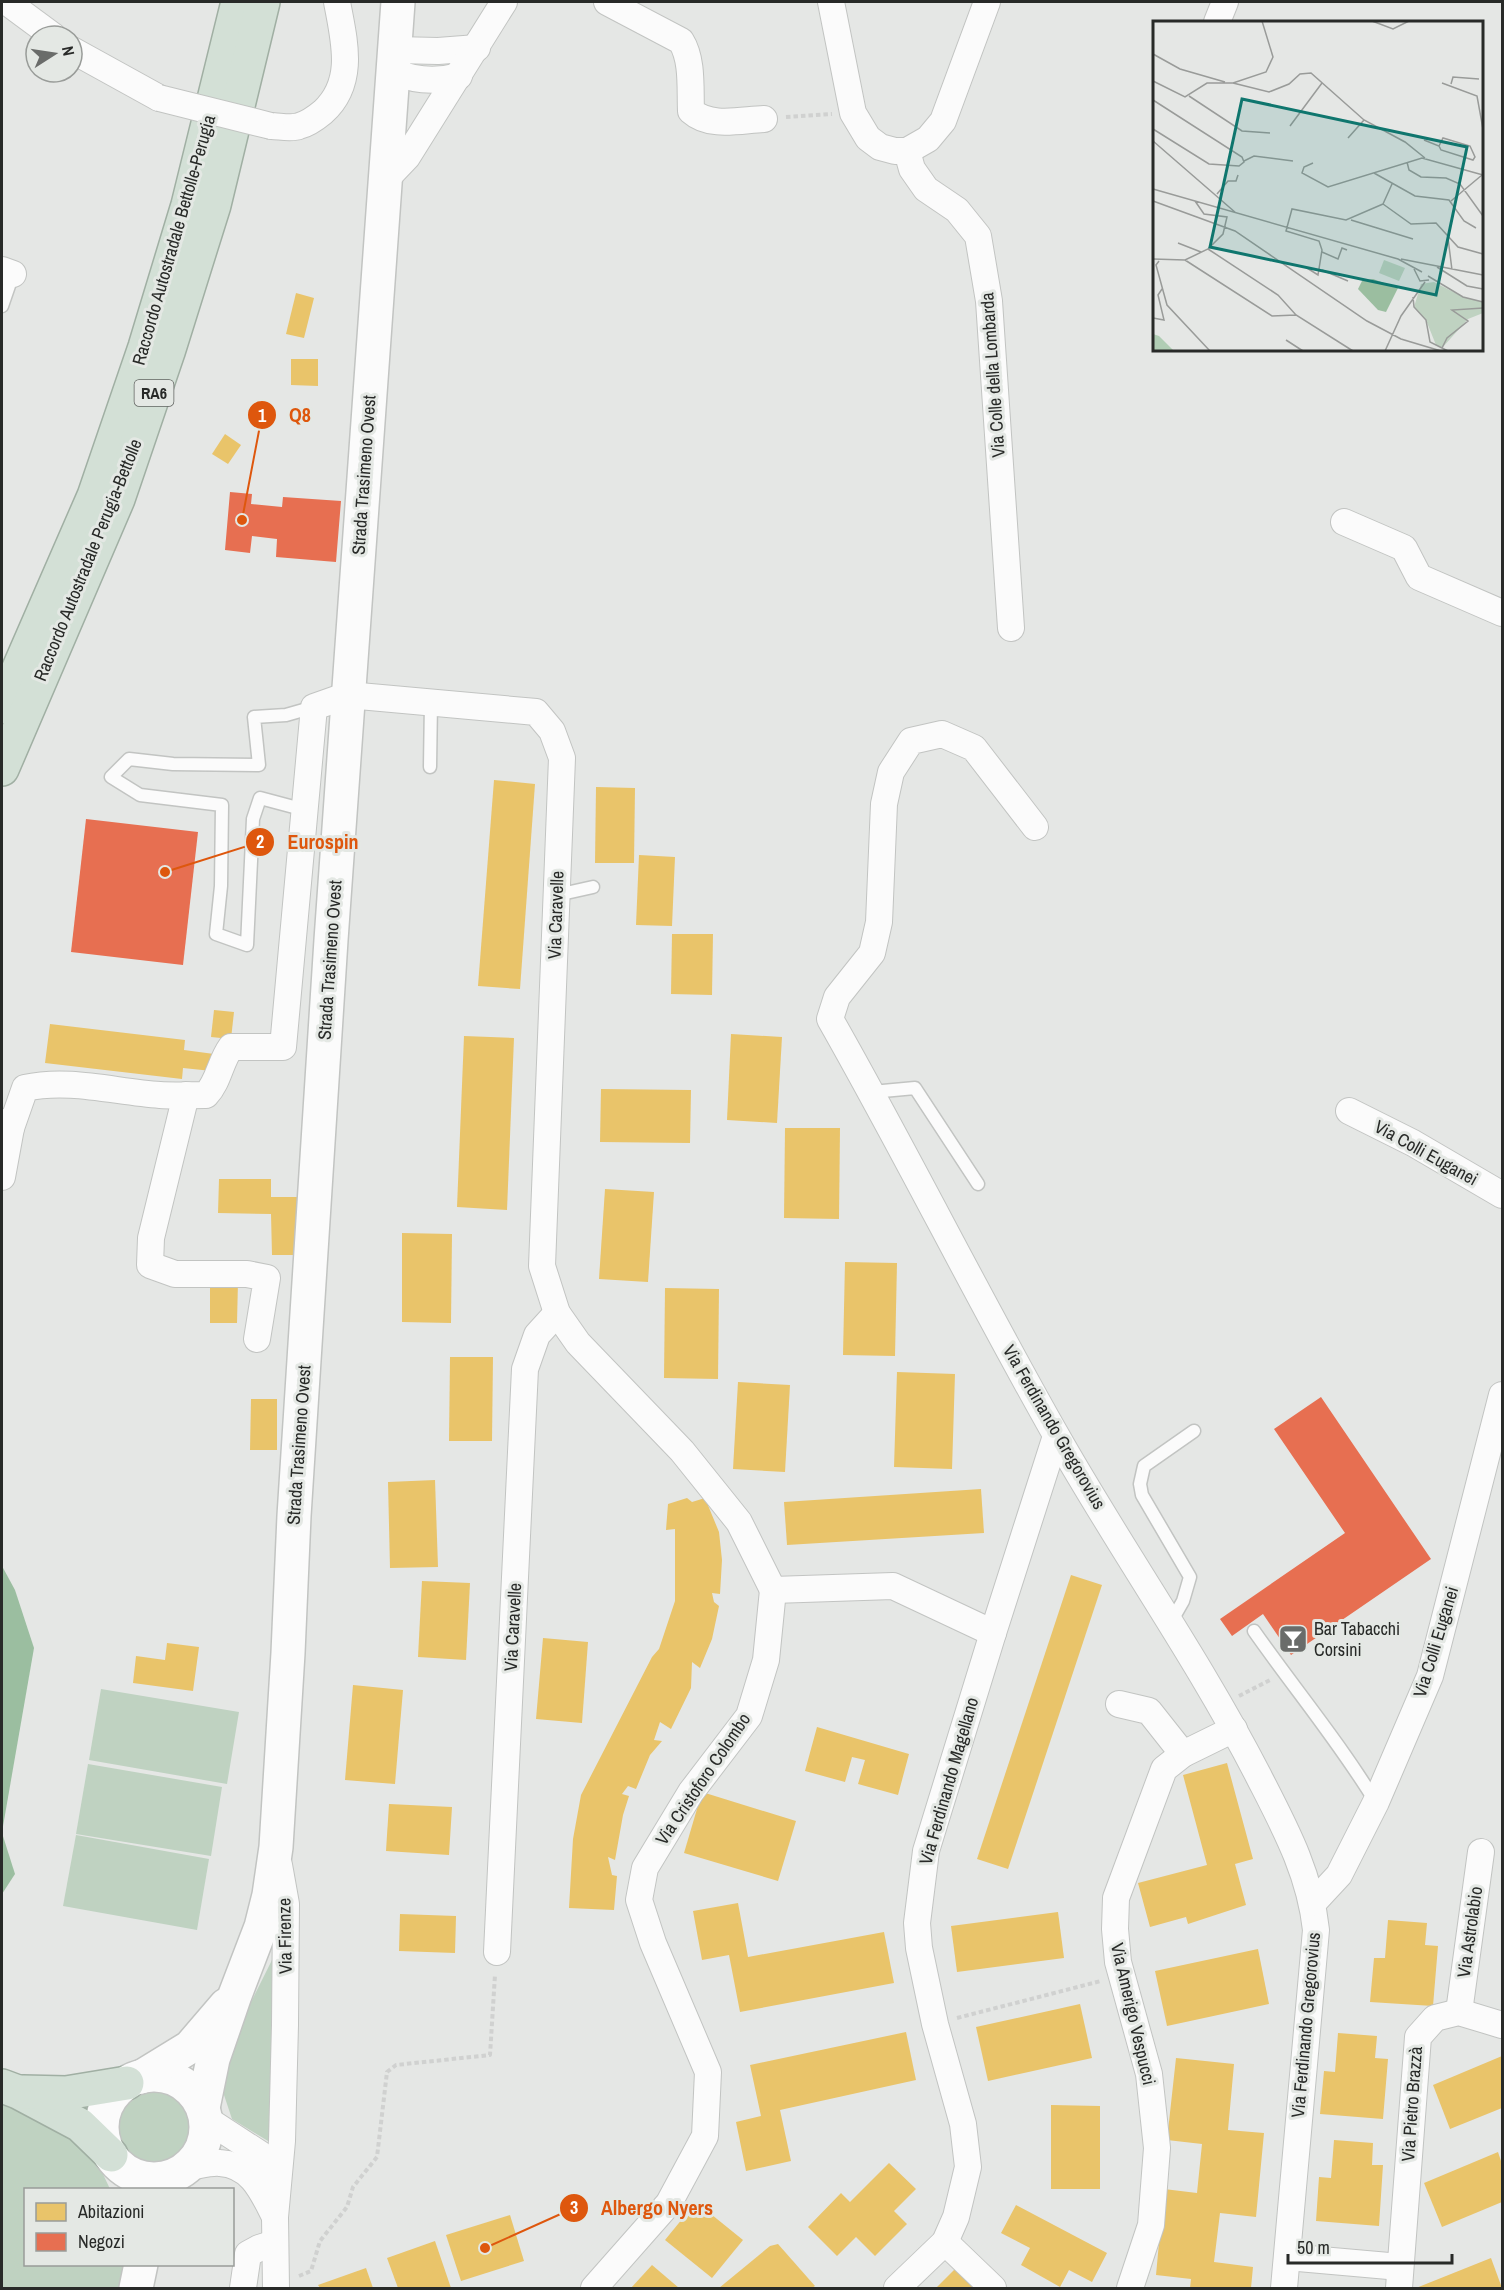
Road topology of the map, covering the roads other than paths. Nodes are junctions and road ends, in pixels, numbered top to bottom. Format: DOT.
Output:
graph roads {
  1 [pos="7,2"];
  2 [pos="238,2"];
  3 [pos="263,2"];
  4 [pos="337,2"];
  5 [pos="398,2"];
  6 [pos="504,2"];
  7 [pos="607,2"];
  8 [pos="831,2"];
  9 [pos="987,2"];
  10 [pos="1225,2"];
  11 [pos="1217,21"];
  12 [pos="37,24"];
  13 [pos="477,48"];
  14 [pos="84,57"];
  15 [pos="395,61"];
  16 [pos="459,76"];
  17 [pos="764,119"];
  18 [pos="907,151"];
  19 [pos="386,179"];
  20 [pos="7,272"];
  21 [pos="2,306"];
  22 [pos="1344,522"];
  23 [pos="1503,613"];
  24 [pos="1011,628"];
  25 [pos="348,695"];
  26 [pos="431,702"];
  27 [pos="2,707"];
  28 [pos="314,707"];
  29 [pos="430,767"];
  30 [pos="2,769"];
  31 [pos="305,810"];
  32 [pos="1035,826"];
  33 [pos="593,887"];
  34 [pos="557,895"];
  35 [pos="872,1092"];
  36 [pos="186,1095"];
  37 [pos="1349,1112"];
  38 [pos="6,1125"];
  39 [pos="2,1178"];
  40 [pos="978,1184"];
  41 [pos="1503,1196"];
  42 [pos="557,1313"];
  43 [pos="257,1339"];
  44 [pos="1503,1395"];
  45 [pos="1194,1431"];
  46 [pos="1056,1436"];
  47 [pos="774,1590"];
  48 [pos="1171,1622"];
  49 [pos="1254,1631"];
  50 [pos="993,1633"];
  51 [pos="1119,1704"];
  52 [pos="1234,1729"];
  53 [pos="1183,1754"];
  54 [pos="1376,1802"];
  55 [pos="276,1847"];
  56 [pos="1481,1852"];
  57 [pos="1313,1903"];
  58 [pos="497,1952"];
  59 [pos="235,1995"];
  60 [pos="1459,2012"];
  61 [pos="1503,2025"];
  62 [pos="134,2080"];
  63 [pos="10,2089"];
  64 [pos="204,2114"];
  65 [pos="121,2171"];
  66 [pos="174,2178"];
  67 [pos="278,2179"];
  68 [pos="275,2217"];
  69 [pos="945,2242"];
  70 [pos="275,2243"];
  71 [pos="1287,2257"];
  72 [pos="141,2266"];
  73 [pos="1400,2278"];
  74 [pos="598,2283"];
  75 [pos="276,2287"];
  76 [pos="136,2289"];
  77 [pos="243,2289"];
  78 [pos="576,2289"];
  79 [pos="897,2289"];
  80 [pos="993,2289"];
  81 [pos="1130,2289"];
  82 [pos="1284,2289"];
  1 -- 12 [label="street"];
  2 -- 27 [label="highway, Raccordo Autostradale Bettolle-Perugia / RA6"];
  3 -- 30 [label="highway, Raccordo Autostradale Perugia-Bettolle / RA6"];
  4 -- 14 [label="street, bridge"];
  5 -- 15 [label="main road, Strada Trasimeno Ovest"];
  6 -- 13 [label="street"];
  7 -- 17 [label="street"];
  8 -- 18 [label="street"];
  9 -- 18 [label="street"];
  10 -- 11 [label="street"];
  13 -- 15 [label="street"];
  13 -- 16 [label="street"];
  15 -- 16 [label="street"];
  15 -- 19 [label="main road, Strada Trasimeno Ovest"];
  16 -- 19 [label="street"];
  18 -- 24 [label="street, Via Colle della Lombarda"];
  19 -- 25 [label="main road, Strada Trasimeno Ovest"];
  20 -- 21 [label="lane"];
  22 -- 23 [label="street"];
  25 -- 26 [label="street, Via Caravelle"];
  25 -- 28 [label="street"];
  25 -- 55 [label="main road, Strada Trasimeno Ovest"];
  26 -- 29 [label="lane"];
  26 -- 34 [label="street, Via Caravelle"];
  28 -- 31 [label="street"];
  28 -- 31 [label="lane"];
  31 -- 36 [label="street"];
  32 -- 35 [label="street, Via Ferdinando Gregorovius"];
  33 -- 34 [label="lane"];
  34 -- 42 [label="street, Via Caravelle"];
  35 -- 40 [label="lane"];
  35 -- 46 [label="street, Via Ferdinando Gregorovius"];
  36 -- 38 [label="street"];
  36 -- 43 [label="street"];
  37 -- 41 [label="street, Via Colli Euganei"];
  38 -- 39 [label="street"];
  42 -- 47 [label="street, Via Caravelle"];
  42 -- 58 [label="street, Via Caravelle"];
  44 -- 54 [label="street, Via Colli Euganei"];
  45 -- 48 [label="lane"];
  46 -- 48 [label="street, Via Ferdinando Gregorovius"];
  46 -- 50 [label="street, Via Ferdinando Magellano"];
  47 -- 50 [label="street"];
  47 -- 74 [label="street, Via Cristoforo Colombo"];
  48 -- 52 [label="street, Via Ferdinando Gregorovius"];
  49 -- 54 [label="lane"];
  50 -- 69 [label="street, Via Ferdinando Magellano"];
  51 -- 53 [label="street"];
  52 -- 53 [label="street, Via Amerigo Vespucci"];
  52 -- 57 [label="street, Via Ferdinando Gregorovius"];
  53 -- 81 [label="street, Via Amerigo Vespucci"];
  54 -- 57 [label="street, Via Colli Euganei"];
  55 -- 59 [label="main road, Via Firenze"];
  55 -- 67 [label="street, Via Firenze"];
  56 -- 60 [label="street, Via Astrolabio"];
  57 -- 71 [label="street, Via Ferdinando Gregorovius"];
  59 -- 62 [label="main road, Via Firenze"];
  59 -- 64 [label="main road, Via Firenze"];
  60 -- 61 [label="street"];
  60 -- 73 [label="street, Via Pietro Brazzà"];
  62 -- 63 [label="highway"];
  62 -- 64 [label="main road"];
  62 -- 65 [label="main road"];
  63 -- 65 [label="highway"];
  64 -- 66 [label="main road"];
  64 -- 67 [label="street"];
  65 -- 66 [label="main road"];
  66 -- 68 [label="street"];
  67 -- 68 [label="street, Via Firenze"];
  68 -- 70 [label="street, Via Firenze"];
  69 -- 79 [label="street, Via Ferdinando Magellano"];
  69 -- 80 [label="street"];
  70 -- 75 [label="street, Via Firenze"];
  70 -- 77 [label="street"];
  71 -- 73 [label="street, Via Pietro Brazzà"];
  71 -- 82 [label="street, Via Ferdinando Gregorovius"];
  72 -- 76 [label="main road"];
  74 -- 78 [label="street"];
}
